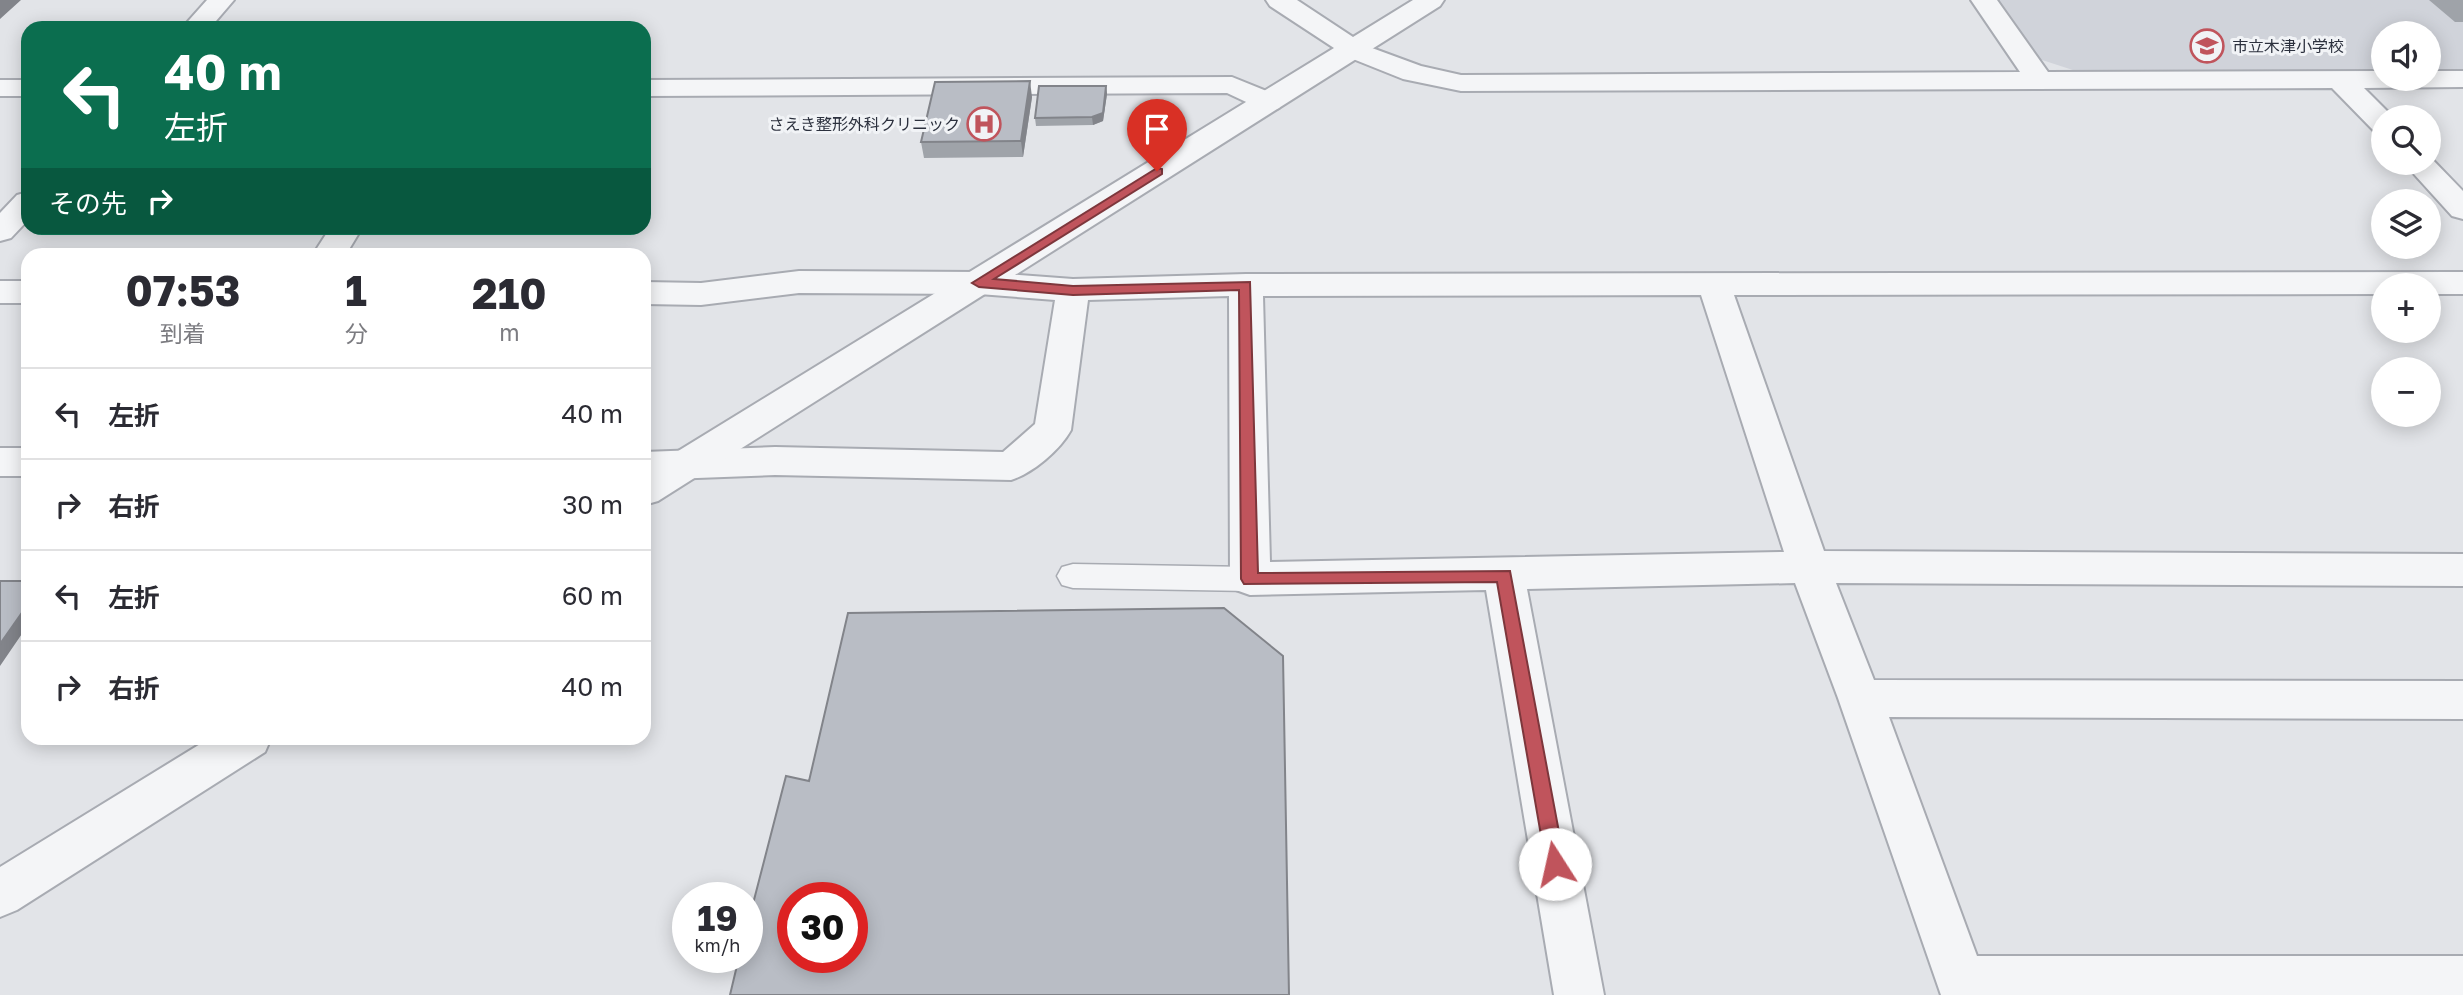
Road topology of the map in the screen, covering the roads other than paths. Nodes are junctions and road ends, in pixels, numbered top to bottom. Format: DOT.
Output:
graph roads {
  1 [pos="221,0"];
  2 [pos="1279,0"];
  3 [pos="1431,0"];
  4 [pos="1984,0"];
  5 [pos="202,21"];
  6 [pos="1353,49"];
  7 [pos="2463,79"];
  8 [pos="2340,80"];
  9 [pos="2042,82"];
  10 [pos="0,88"];
  11 [pos="21,88"];
  12 [pos="651,88"];
  13 [pos="1269,102"];
  14 [pos="2371,112"];
  15 [pos="2430,175"];
  16 [pos="21,209"];
  17 [pos="2463,209"];
  18 [pos="0,231"];
  19 [pos="979,283"];
  20 [pos="2463,283"];
  21 [pos="1245,285"];
  22 [pos="1714,285"];
  23 [pos="1073,290"];
  24 [pos="0,292"];
  25 [pos="21,292"];
  26 [pos="651,293"];
  27 [pos="0,462"];
  28 [pos="21,462"];
  29 [pos="651,466"];
  30 [pos="685,466"];
  31 [pos="651,487"];
  32 [pos="1809,567"];
  33 [pos="2463,570"];
  34 [pos="1073,576"];
  35 [pos="1504,576"];
  36 [pos="1250,579"];
  37 [pos="1860,698"];
  38 [pos="2463,700"];
  39 [pos="238,745"];
  40 [pos="0,894"];
  41 [pos="2463,981"];
  42 [pos="1963,988"];
  43 [pos="1579,995"];
  1 -- 5 [label="street"];
  2 -- 6 [label="street"];
  3 -- 6 [label="street"];
  4 -- 9 [label="street"];
  6 -- 9 [label="street"];
  6 -- 13 [label="street"];
  7 -- 8 [label="street"];
  8 -- 9 [label="street"];
  8 -- 14 [label="street"];
  10 -- 11 [label="street"];
  12 -- 13 [label="street"];
  13 -- 19 [label="street"];
  15 -- 17 [label="street"];
  16 -- 18 [label="street"];
  19 -- 23 [label="street"];
  19 -- 26 [label="street"];
  19 -- 30 [label="street"];
  20 -- 22 [label="street"];
  21 -- 22 [label="street"];
  21 -- 23 [label="street"];
  21 -- 36 [label="street"];
  22 -- 32 [label="street"];
  23 -- 30 [label="street"];
  24 -- 25 [label="street"];
  27 -- 28 [label="street"];
  29 -- 30 [label="street"];
  30 -- 31 [label="street"];
  32 -- 33 [label="street"];
  32 -- 35 [label="street"];
  32 -- 37 [label="street"];
  34 -- 36 [label="lane"];
  35 -- 36 [label="street"];
  35 -- 43 [label="street"];
  37 -- 38 [label="street"];
  37 -- 42 [label="street"];
  39 -- 40 [label="street"];
  41 -- 42 [label="street"];
}
